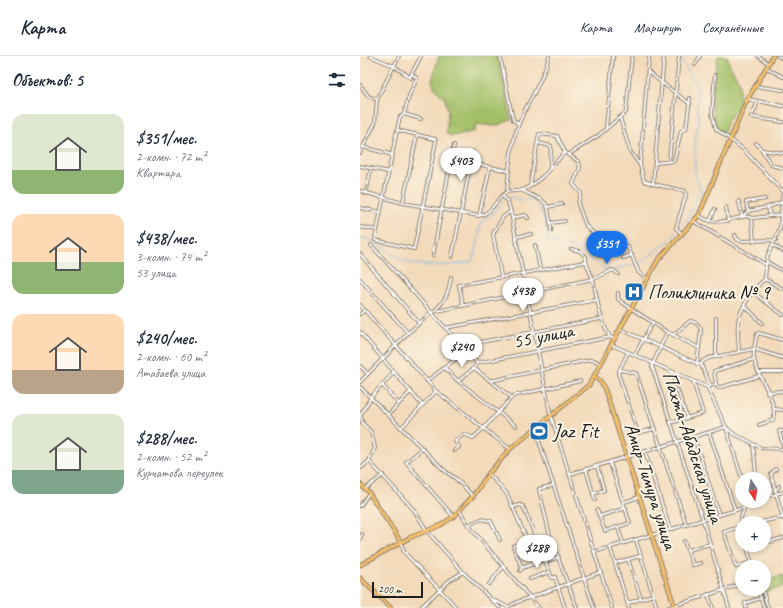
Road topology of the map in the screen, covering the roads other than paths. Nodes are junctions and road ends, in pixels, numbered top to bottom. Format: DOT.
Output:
graph roads {
  1 [pos="370,56"];
  2 [pos="399,56"];
  3 [pos="420,56"];
  4 [pos="500,56"];
  5 [pos="550,56"];
  6 [pos="613,56"];
  7 [pos="632,56"];
  8 [pos="649,56"];
  9 [pos="664,56"];
  10 [pos="679,56"];
  11 [pos="700,56"];
  12 [pos="758,56"];
  13 [pos="773,56"];
  14 [pos="778,56"];
  15 [pos="376,57"];
  16 [pos="783,59"];
  17 [pos="769,63"];
  18 [pos="394,66"];
  19 [pos="695,66"];
  20 [pos="766,68"];
  21 [pos="648,71"];
  22 [pos="715,75"];
  23 [pos="411,77"];
  24 [pos="783,77"];
  25 [pos="662,82"];
  26 [pos="360,85"];
  27 [pos="755,86"];
  28 [pos="783,90"];
  29 [pos="676,92"];
  30 [pos="690,98"];
  31 [pos="377,99"];
  32 [pos="748,99"];
  33 [pos="757,101"];
  34 [pos="690,104"];
  35 [pos="783,106"];
  36 [pos="404,114"];
  37 [pos="620,118"];
  38 [pos="421,119"];
  39 [pos="783,122"];
  40 [pos="519,124"];
  41 [pos="606,129"];
  42 [pos="397,130"];
  43 [pos="417,135"];
  44 [pos="730,139"];
  45 [pos="538,143"];
  46 [pos="756,143"];
  47 [pos="454,145"];
  48 [pos="363,147"];
  49 [pos="762,150"];
  50 [pos="473,152"];
  51 [pos="565,152"];
  52 [pos="783,152"];
  53 [pos="360,153"];
  54 [pos="393,155"];
  55 [pos="568,156"];
  56 [pos="669,162"];
  57 [pos="472,163"];
  58 [pos="655,163"];
  59 [pos="640,165"];
  60 [pos="360,166"];
  61 [pos="490,167"];
  62 [pos="371,168"];
  63 [pos="783,168"];
  64 [pos="550,169"];
  65 [pos="508,171"];
  66 [pos="389,172"];
  67 [pos="653,184"];
  68 [pos="530,186"];
  69 [pos="521,190"];
  70 [pos="360,191"];
  71 [pos="783,191"];
  72 [pos="507,192"];
  73 [pos="366,194"];
  74 [pos="503,196"];
  75 [pos="384,198"];
  76 [pos="765,199"];
  77 [pos="739,201"];
  78 [pos="403,202"];
  79 [pos="782,202"];
  80 [pos="562,204"];
  81 [pos="423,206"];
  82 [pos="548,207"];
  83 [pos="726,207"];
  84 [pos="768,207"];
  85 [pos="360,208"];
  86 [pos="782,208"];
  87 [pos="716,209"];
  88 [pos="442,210"];
  89 [pos="748,210"];
  90 [pos="511,211"];
  91 [pos="380,212"];
  92 [pos="462,213"];
  93 [pos="781,214"];
  94 [pos="699,215"];
  95 [pos="479,216"];
  96 [pos="770,216"];
  97 [pos="742,217"];
  98 [pos="512,218"];
  99 [pos="528,218"];
  100 [pos="752,218"];
  101 [pos="728,220"];
  102 [pos="565,221"];
  103 [pos="693,221"];
  104 [pos="710,221"];
  105 [pos="550,223"];
  106 [pos="360,226"];
  107 [pos="377,230"];
  108 [pos="551,231"];
  109 [pos="531,234"];
  110 [pos="682,234"];
  111 [pos="735,235"];
  112 [pos="516,237"];
  113 [pos="776,240"];
  114 [pos="755,241"];
  115 [pos="609,244"];
  116 [pos="371,245"];
  117 [pos="535,245"];
  118 [pos="773,245"];
  119 [pos="571,249"];
  120 [pos="783,251"];
  121 [pos="360,254"];
  122 [pos="432,255"];
  123 [pos="632,255"];
  124 [pos="600,256"];
  125 [pos="452,258"];
  126 [pos="623,258"];
  127 [pos="585,262"];
  128 [pos="766,263"];
  129 [pos="540,269"];
  130 [pos="783,271"];
  131 [pos="522,272"];
  132 [pos="618,274"];
  133 [pos="501,276"];
  134 [pos="451,277"];
  135 [pos="360,278"];
  136 [pos="593,279"];
  137 [pos="648,279"];
  138 [pos="765,279"];
  139 [pos="783,289"];
  140 [pos="526,292"];
  141 [pos="618,293"];
  142 [pos="754,293"];
  143 [pos="597,300"];
  144 [pos="464,304"];
  145 [pos="360,305"];
  146 [pos="744,305"];
  147 [pos="631,308"];
  148 [pos="364,310"];
  149 [pos="432,312"];
  150 [pos="530,312"];
  151 [pos="360,314"];
  152 [pos="783,315"];
  153 [pos="716,318"];
  154 [pos="600,319"];
  155 [pos="653,322"];
  156 [pos="419,323"];
  157 [pos="762,323"];
  158 [pos="445,328"];
  159 [pos="620,329"];
  160 [pos="360,332"];
  161 [pos="533,332"];
  162 [pos="667,332"];
  163 [pos="408,333"];
  164 [pos="673,335"];
  165 [pos="610,337"];
  166 [pos="614,339"];
  167 [pos="643,339"];
  168 [pos="783,340"];
  169 [pos="612,345"];
  170 [pos="396,346"];
  171 [pos="460,346"];
  172 [pos="661,347"];
  173 [pos="698,348"];
  174 [pos="754,349"];
  175 [pos="465,352"];
  176 [pos="537,352"];
  177 [pos="628,352"];
  178 [pos="739,352"];
  179 [pos="635,355"];
  180 [pos="716,357"];
  181 [pos="783,358"];
  182 [pos="383,359"];
  183 [pos="754,359"];
  184 [pos="476,363"];
  185 [pos="654,363"];
  186 [pos="697,364"];
  187 [pos="602,365"];
  188 [pos="701,365"];
  189 [pos="360,366"];
  190 [pos="445,368"];
  191 [pos="474,368"];
  192 [pos="541,370"];
  193 [pos="620,370"];
  194 [pos="671,371"];
  195 [pos="394,372"];
  196 [pos="758,372"];
  197 [pos="783,372"];
  198 [pos="368,374"];
  199 [pos="759,376"];
  200 [pos="595,377"];
  201 [pos="427,381"];
  202 [pos="458,381"];
  203 [pos="490,381"];
  204 [pos="580,381"];
  205 [pos="693,381"];
  206 [pos="360,382"];
  207 [pos="716,384"];
  208 [pos="382,385"];
  209 [pos="711,386"];
  210 [pos="707,387"];
  211 [pos="361,388"];
  212 [pos="544,389"];
  213 [pos="436,391"];
  214 [pos="783,391"];
  215 [pos="411,392"];
  216 [pos="767,392"];
  217 [pos="370,397"];
  218 [pos="511,397"];
  219 [pos="398,404"];
  220 [pos="422,405"];
  221 [pos="775,409"];
  222 [pos="783,410"];
  223 [pos="498,412"];
  224 [pos="389,414"];
  225 [pos="360,416"];
  226 [pos="551,417"];
  227 [pos="687,418"];
  228 [pos="670,423"];
  229 [pos="759,424"];
  230 [pos="516,426"];
  231 [pos="726,427"];
  232 [pos="401,428"];
  233 [pos="484,428"];
  234 [pos="535,428"];
  235 [pos="654,429"];
  236 [pos="783,431"];
  237 [pos="709,432"];
  238 [pos="694,437"];
  239 [pos="677,442"];
  240 [pos="753,444"];
  241 [pos="783,445"];
  242 [pos="661,447"];
  243 [pos="422,449"];
  244 [pos="510,449"];
  245 [pos="783,449"];
  246 [pos="454,451"];
  247 [pos="645,452"];
  248 [pos="627,457"];
  249 [pos="369,461"];
  250 [pos="610,462"];
  251 [pos="597,466"];
  252 [pos="360,469"];
  253 [pos="586,469"];
  254 [pos="776,469"];
  255 [pos="740,472"];
  256 [pos="756,472"];
  257 [pos="489,473"];
  258 [pos="570,474"];
  259 [pos="383,475"];
  260 [pos="360,484"];
  261 [pos="554,485"];
  262 [pos="779,486"];
  263 [pos="365,489"];
  264 [pos="369,492"];
  265 [pos="783,492"];
  266 [pos="775,493"];
  267 [pos="593,494"];
  268 [pos="771,494"];
  269 [pos="473,496"];
  270 [pos="640,497"];
  271 [pos="595,500"];
  272 [pos="624,502"];
  273 [pos="360,506"];
  274 [pos="514,507"];
  275 [pos="626,508"];
  276 [pos="743,508"];
  277 [pos="597,510"];
  278 [pos="735,510"];
  279 [pos="460,511"];
  280 [pos="782,513"];
  281 [pos="719,515"];
  282 [pos="600,516"];
  283 [pos="741,516"];
  284 [pos="454,517"];
  285 [pos="783,518"];
  286 [pos="703,520"];
  287 [pos="771,520"];
  288 [pos="686,524"];
  289 [pos="468,525"];
  290 [pos="618,528"];
  291 [pos="670,529"];
  292 [pos="735,529"];
  293 [pos="426,530"];
  294 [pos="362,534"];
  295 [pos="652,535"];
  296 [pos="535,537"];
  297 [pos="783,538"];
  298 [pos="360,539"];
  299 [pos="500,540"];
  300 [pos="527,540"];
  301 [pos="636,540"];
  302 [pos="684,541"];
  303 [pos="771,541"];
  304 [pos="401,542"];
  305 [pos="623,544"];
  306 [pos="710,544"];
  307 [pos="610,547"];
  308 [pos="688,550"];
  309 [pos="594,552"];
  310 [pos="640,556"];
  311 [pos="559,557"];
  312 [pos="360,559"];
  313 [pos="628,559"];
  314 [pos="545,561"];
  315 [pos="615,563"];
  316 [pos="701,563"];
  317 [pos="362,564"];
  318 [pos="735,564"];
  319 [pos="503,567"];
  320 [pos="522,568"];
  321 [pos="520,570"];
  322 [pos="463,572"];
  323 [pos="549,572"];
  324 [pos="601,572"];
  325 [pos="585,578"];
  326 [pos="360,579"];
  327 [pos="530,579"];
  328 [pos="569,583"];
  329 [pos="489,584"];
  330 [pos="735,586"];
  331 [pos="557,588"];
  332 [pos="439,589"];
  333 [pos="723,589"];
  334 [pos="708,594"];
  335 [pos="653,595"];
  336 [pos="764,596"];
  337 [pos="530,597"];
  338 [pos="761,598"];
  339 [pos="491,599"];
  340 [pos="641,599"];
  341 [pos="628,603"];
  342 [pos="674,607"];
  343 [pos="391,608"];
  344 [pos="420,608"];
  345 [pos="457,608"];
  346 [pos="500,608"];
  347 [pos="539,608"];
  348 [pos="565,608"];
  349 [pos="577,608"];
  350 [pos="594,608"];
  351 [pos="612,608"];
  352 [pos="629,608"];
  353 [pos="657,608"];
  354 [pos="667,608"];
  355 [pos="712,608"];
  356 [pos="729,608"];
  357 [pos="746,608"];
  358 [pos="764,608"];
  359 [pos="768,608"];
  1 -- 15 [label="street"];
  2 -- 18 [label="street"];
  3 -- 23 [label="street"];
  4 -- 40 [label="street"];
  5 -- 40 [label="street"];
  6 -- 41 [label="street"];
  7 -- 37 [label="street"];
  8 -- 21 [label="street"];
  9 -- 25 [label="street"];
  10 -- 29 [label="street"];
  11 -- 19 [label="street"];
  12 -- 17 [label="street"];
  13 -- 17 [label="main road"];
  14 -- 16 [label="street"];
  15 -- 18 [label="street"];
  17 -- 20 [label="main road"];
  18 -- 23 [label="street"];
  18 -- 31 [label="street"];
  20 -- 24 [label="street"];
  20 -- 27 [label="main road"];
  21 -- 25 [label="street"];
  21 -- 59 [label="street"];
  22 -- 44 [label="street"];
  23 -- 36 [label="street"];
  25 -- 29 [label="street"];
  25 -- 58 [label="street"];
  26 -- 31 [label="street"];
  27 -- 28 [label="street"];
  27 -- 32 [label="main road"];
  29 -- 34 [label="street"];
  29 -- 56 [label="street"];
  30 -- 34 [label="street"];
  31 -- 48 [label="street"];
  32 -- 33 [label="street"];
  32 -- 44 [label="main road"];
  33 -- 35 [label="street"];
  33 -- 39 [label="street"];
  34 -- 56 [label="street"];
  36 -- 38 [label="street"];
  36 -- 42 [label="street"];
  37 -- 41 [label="street"];
  37 -- 59 [label="street"];
  40 -- 65 [label="street"];
  41 -- 55 [label="street"];
  42 -- 43 [label="street"];
  42 -- 54 [label="street"];
  43 -- 78 [label="street"];
  43 -- 81 [label="street"];
  44 -- 71 [label="street"];
  44 -- 94 [label="main road"];
  45 -- 51 [label="street"];
  45 -- 64 [label="street"];
  45 -- 68 [label="street"];
  46 -- 49 [label="street"];
  47 -- 88 [label="street"];
  48 -- 53 [label="street"];
  48 -- 54 [label="street"];
  49 -- 52 [label="street"];
  49 -- 63 [label="street"];
  50 -- 57 [label="street"];
  51 -- 55 [label="street"];
  51 -- 64 [label="street"];
  54 -- 66 [label="street"];
  55 -- 115 [label="street"];
  56 -- 58 [label="street"];
  57 -- 61 [label="street"];
  57 -- 92 [label="street"];
  58 -- 67 [label="street"];
  59 -- 67 [label="street"];
  60 -- 62 [label="street"];
  61 -- 65 [label="street"];
  61 -- 95 [label="street"];
  62 -- 66 [label="street"];
  62 -- 73 [label="street"];
  64 -- 68 [label="street"];
  65 -- 72 [label="street"];
  66 -- 75 [label="street"];
  67 -- 110 [label="street"];
  68 -- 69 [label="street"];
  69 -- 72 [label="street"];
  69 -- 82 [label="street"];
  70 -- 73 [label="street"];
  71 -- 79 [label="street"];
  72 -- 74 [label="street"];
  73 -- 75 [label="street"];
  74 -- 90 [label="street"];
  74 -- 95 [label="street"];
  75 -- 78 [label="street"];
  75 -- 91 [label="street"];
  76 -- 89 [label="street"];
  77 -- 97 [label="street"];
  78 -- 81 [label="street"];
  79 -- 84 [label="street"];
  79 -- 86 [label="street"];
  80 -- 82 [label="street"];
  81 -- 88 [label="street"];
  81 -- 107 [label="street"];
  82 -- 105 [label="street"];
  83 -- 101 [label="street"];
  84 -- 89 [label="street"];
  84 -- 96 [label="street"];
  85 -- 91 [label="street"];
  86 -- 93 [label="street"];
  87 -- 104 [label="street"];
  88 -- 92 [label="street"];
  88 -- 122 [label="street"];
  89 -- 97 [label="street"];
  90 -- 98 [label="street"];
  90 -- 133 [label="street"];
  91 -- 107 [label="street"];
  92 -- 95 [label="street"];
  92 -- 125 [label="street"];
  93 -- 96 [label="street"];
  93 -- 113 [label="street"];
  94 -- 103 [label="main road"];
  94 -- 104 [label="street"];
  96 -- 100 [label="street"];
  97 -- 100 [label="street"];
  97 -- 101 [label="street"];
  98 -- 99 [label="street"];
  98 -- 112 [label="street"];
  100 -- 114 [label="street"];
  101 -- 104 [label="street"];
  102 -- 105 [label="street"];
  103 -- 110 [label="main road"];
  103 -- 128 [label="street"];
  105 -- 108 [label="street"];
  106 -- 107 [label="street"];
  109 -- 112 [label="street"];
  110 -- 137 [label="main road"];
  111 -- 114 [label="street"];
  112 -- 131 [label="street"];
  113 -- 114 [label="street"];
  113 -- 118 [label="street"];
  115 -- 123 [label="street"];
  115 -- 124 [label="street"];
  116 -- 149 [label="street"];
  117 -- 129 [label="street"];
  118 -- 120 [label="street"];
  118 -- 128 [label="street"];
  119 -- 127 [label="street"];
  121 -- 156 [label="street"];
  123 -- 126 [label="street"];
  123 -- 137 [label="street"];
  127 -- 129 [label="street"];
  127 -- 136 [label="street"];
  128 -- 130 [label="street"];
  128 -- 138 [label="street"];
  129 -- 131 [label="street"];
  131 -- 133 [label="street"];
  131 -- 140 [label="street"];
  132 -- 136 [label="street"];
  133 -- 144 [label="street"];
  134 -- 149 [label="street"];
  135 -- 163 [label="street"];
  136 -- 140 [label="street"];
  136 -- 143 [label="street"];
  137 -- 147 [label="main road"];
  138 -- 139 [label="street"];
  138 -- 142 [label="street"];
  140 -- 144 [label="street"];
  140 -- 150 [label="street"];
  141 -- 147 [label="street"];
  142 -- 146 [label="street"];
  142 -- 152 [label="street"];
  143 -- 150 [label="street"];
  143 -- 154 [label="street"];
  144 -- 149 [label="street"];
  145 -- 148 [label="street"];
  146 -- 157 [label="street"];
  146 -- 178 [label="street"];
  147 -- 155 [label="street"];
  147 -- 159 [label="main road"];
  148 -- 151 [label="street"];
  148 -- 170 [label="street"];
  149 -- 156 [label="street"];
  149 -- 158 [label="street"];
  150 -- 158 [label="street"];
  150 -- 161 [label="street"];
  153 -- 180 [label="street"];
  154 -- 161 [label="street"];
  154 -- 165 [label="street"];
  155 -- 162 [label="street"];
  155 -- 167 [label="street"];
  156 -- 163 [label="street"];
  158 -- 171 [label="street"];
  159 -- 166 [label="main road"];
  159 -- 167 [label="street"];
  160 -- 182 [label="street"];
  161 -- 171 [label="street"];
  161 -- 176 [label="street"];
  162 -- 164 [label="street"];
  162 -- 172 [label="street"];
  163 -- 170 [label="street"];
  164 -- 173 [label="street"];
  164 -- 173 [label="street"];
  165 -- 166 [label="street"];
  165 -- 176 [label="street, 55 улица"];
  166 -- 169 [label="main road"];
  167 -- 172 [label="street"];
  167 -- 179 [label="street"];
  168 -- 174 [label="street"];
  169 -- 177 [label="street"];
  169 -- 187 [label="main road"];
  170 -- 182 [label="street"];
  170 -- 201 [label="street"];
  171 -- 175 [label="street"];
  172 -- 185 [label="street"];
  172 -- 186 [label="street"];
  173 -- 186 [label="street"];
  174 -- 178 [label="street"];
  174 -- 181 [label="street"];
  174 -- 183 [label="street"];
  175 -- 184 [label="street"];
  175 -- 190 [label="street"];
  176 -- 184 [label="street, 55 улица"];
  176 -- 192 [label="street"];
  177 -- 179 [label="street"];
  177 -- 193 [label="street"];
  178 -- 180 [label="street"];
  179 -- 185 [label="street"];
  180 -- 188 [label="street"];
  182 -- 195 [label="street"];
  182 -- 198 [label="street"];
  183 -- 196 [label="street"];
  183 -- 207 [label="street"];
  184 -- 191 [label="street"];
  185 -- 194 [label="street"];
  185 -- 228 [label="street, Пахта-Абадская улица"];
  186 -- 188 [label="street"];
  187 -- 192 [label="street"];
  187 -- 200 [label="main road"];
  188 -- 209 [label="street"];
  189 -- 198 [label="street"];
  190 -- 201 [label="street"];
  190 -- 202 [label="street"];
  191 -- 202 [label="street"];
  191 -- 203 [label="street"];
  192 -- 203 [label="street"];
  192 -- 212 [label="street"];
  193 -- 235 [label="street"];
  193 -- 235 [label="street"];
  194 -- 205 [label="street"];
  194 -- 227 [label="street"];
  195 -- 208 [label="street"];
  195 -- 215 [label="street"];
  196 -- 197 [label="street"];
  196 -- 199 [label="street"];
  198 -- 206 [label="street"];
  199 -- 207 [label="street"];
  199 -- 216 [label="street"];
  200 -- 226 [label="main road"];
  200 -- 248 [label="main road, Амир-Тимура улица"];
  201 -- 213 [label="street"];
  202 -- 223 [label="street"];
  203 -- 218 [label="street"];
  204 -- 212 [label="street"];
  205 -- 210 [label="street"];
  205 -- 227 [label="street"];
  207 -- 209 [label="street"];
  208 -- 217 [label="street"];
  208 -- 219 [label="street"];
  209 -- 210 [label="street"];
  210 -- 231 [label="street"];
  211 -- 217 [label="street"];
  212 -- 218 [label="street"];
  212 -- 226 [label="street"];
  213 -- 220 [label="street"];
  213 -- 233 [label="street"];
  214 -- 216 [label="street"];
  215 -- 219 [label="street"];
  215 -- 220 [label="street"];
  216 -- 221 [label="street"];
  217 -- 224 [label="street"];
  217 -- 225 [label="street"];
  218 -- 223 [label="street"];
  219 -- 224 [label="street"];
  220 -- 232 [label="street"];
  221 -- 222 [label="street"];
  221 -- 229 [label="street"];
  223 -- 230 [label="street"];
  223 -- 233 [label="street"];
  224 -- 232 [label="street"];
  225 -- 249 [label="street"];
  226 -- 234 [label="main road"];
  226 -- 258 [label="street"];
  227 -- 228 [label="street"];
  228 -- 239 [label="street, Пахта-Абадская улица"];
  231 -- 237 [label="street"];
  231 -- 240 [label="street"];
  231 -- 255 [label="street"];
  232 -- 243 [label="street"];
  233 -- 244 [label="street"];
  233 -- 246 [label="street"];
  234 -- 244 [label="main road"];
  234 -- 261 [label="street"];
  235 -- 242 [label="street"];
  236 -- 241 [label="street"];
  237 -- 238 [label="street"];
  237 -- 278 [label="street"];
  238 -- 239 [label="street"];
  238 -- 281 [label="street"];
  239 -- 242 [label="street"];
  239 -- 286 [label="street, Пахта-Абадская улица"];
  240 -- 245 [label="street"];
  240 -- 256 [label="street"];
  242 -- 247 [label="street"];
  242 -- 288 [label="street"];
  243 -- 269 [label="street"];
  243 -- 284 [label="street"];
  244 -- 257 [label="main road"];
  247 -- 248 [label="street"];
  247 -- 291 [label="street"];
  248 -- 250 [label="street"];
  248 -- 270 [label="main road, Амир-Тимура улица"];
  249 -- 252 [label="street"];
  249 -- 259 [label="street"];
  250 -- 251 [label="street"];
  250 -- 272 [label="street"];
  251 -- 253 [label="street"];
  251 -- 267 [label="street"];
  253 -- 258 [label="street"];
  253 -- 267 [label="street"];
  254 -- 266 [label="street"];
  257 -- 269 [label="main road"];
  257 -- 274 [label="street"];
  258 -- 309 [label="street"];
  259 -- 263 [label="street"];
  259 -- 293 [label="street"];
  260 -- 263 [label="main road"];
  261 -- 311 [label="street"];
  261 -- 325 [label="street"];
  262 -- 266 [label="street"];
  263 -- 264 [label="main road"];
  264 -- 273 [label="street"];
  264 -- 304 [label="main road"];
  265 -- 266 [label="street"];
  266 -- 268 [label="street"];
  266 -- 280 [label="street"];
  267 -- 271 [label="street"];
  269 -- 279 [label="main road"];
  270 -- 272 [label="street"];
  270 -- 295 [label="main road, Амир-Тимура улица"];
  272 -- 275 [label="street"];
  274 -- 296 [label="street"];
  274 -- 300 [label="street"];
  275 -- 282 [label="street"];
  275 -- 290 [label="street"];
  276 -- 278 [label="street"];
  276 -- 283 [label="street"];
  277 -- 282 [label="street"];
  278 -- 281 [label="street"];
  279 -- 284 [label="main road"];
  279 -- 289 [label="street"];
  280 -- 285 [label="street"];
  281 -- 286 [label="street"];
  282 -- 290 [label="street"];
  284 -- 293 [label="main road"];
  285 -- 287 [label="street"];
  286 -- 288 [label="street"];
  286 -- 306 [label="street, Пахта-Абадская улица"];
  288 -- 291 [label="street"];
  289 -- 299 [label="street"];
  289 -- 319 [label="street"];
  290 -- 305 [label="street"];
  291 -- 295 [label="street"];
  292 -- 318 [label="street"];
  293 -- 304 [label="main road"];
  293 -- 322 [label="street"];
  294 -- 298 [label="street"];
  295 -- 301 [label="street"];
  295 -- 342 [label="main road, Амир-Тимура улица"];
  296 -- 300 [label="street"];
  296 -- 314 [label="street"];
  297 -- 303 [label="street"];
  300 -- 320 [label="street"];
  301 -- 305 [label="street"];
  301 -- 310 [label="street"];
  302 -- 308 [label="street"];
  304 -- 317 [label="main road"];
  304 -- 332 [label="street"];
  305 -- 307 [label="street"];
  306 -- 308 [label="street"];
  306 -- 333 [label="street, Пахта-Абадская улица"];
  307 -- 309 [label="street"];
  307 -- 315 [label="street"];
  308 -- 316 [label="street"];
  309 -- 324 [label="street"];
  310 -- 313 [label="street"];
  310 -- 335 [label="street"];
  311 -- 314 [label="street"];
  311 -- 328 [label="street"];
  312 -- 317 [label="street"];
  313 -- 315 [label="street"];
  313 -- 340 [label="street"];
  314 -- 320 [label="street"];
  314 -- 323 [label="street"];
  315 -- 341 [label="street"];
  319 -- 329 [label="street"];
  319 -- 337 [label="street"];
  320 -- 321 [label="street"];
  322 -- 332 [label="street"];
  322 -- 339 [label="street"];
  323 -- 327 [label="street"];
  323 -- 331 [label="street"];
  324 -- 325 [label="street"];
  324 -- 351 [label="street"];
  325 -- 328 [label="street"];
  325 -- 350 [label="street"];
  326 -- 343 [label="main road"];
  328 -- 331 [label="street"];
  328 -- 349 [label="street"];
  330 -- 333 [label="street"];
  331 -- 337 [label="street"];
  331 -- 348 [label="street"];
  332 -- 344 [label="street"];
  332 -- 345 [label="street"];
  333 -- 334 [label="street"];
  333 -- 356 [label="street, Пахта-Абадская улица"];
  334 -- 342 [label="street"];
  334 -- 355 [label="street"];
  335 -- 340 [label="street"];
  335 -- 353 [label="street"];
  336 -- 359 [label="street"];
  337 -- 339 [label="street"];
  337 -- 347 [label="street"];
  338 -- 357 [label="street"];
  338 -- 358 [label="street"];
  339 -- 346 [label="street"];
  340 -- 341 [label="street"];
  341 -- 352 [label="street"];
  342 -- 354 [label="street"];
}
